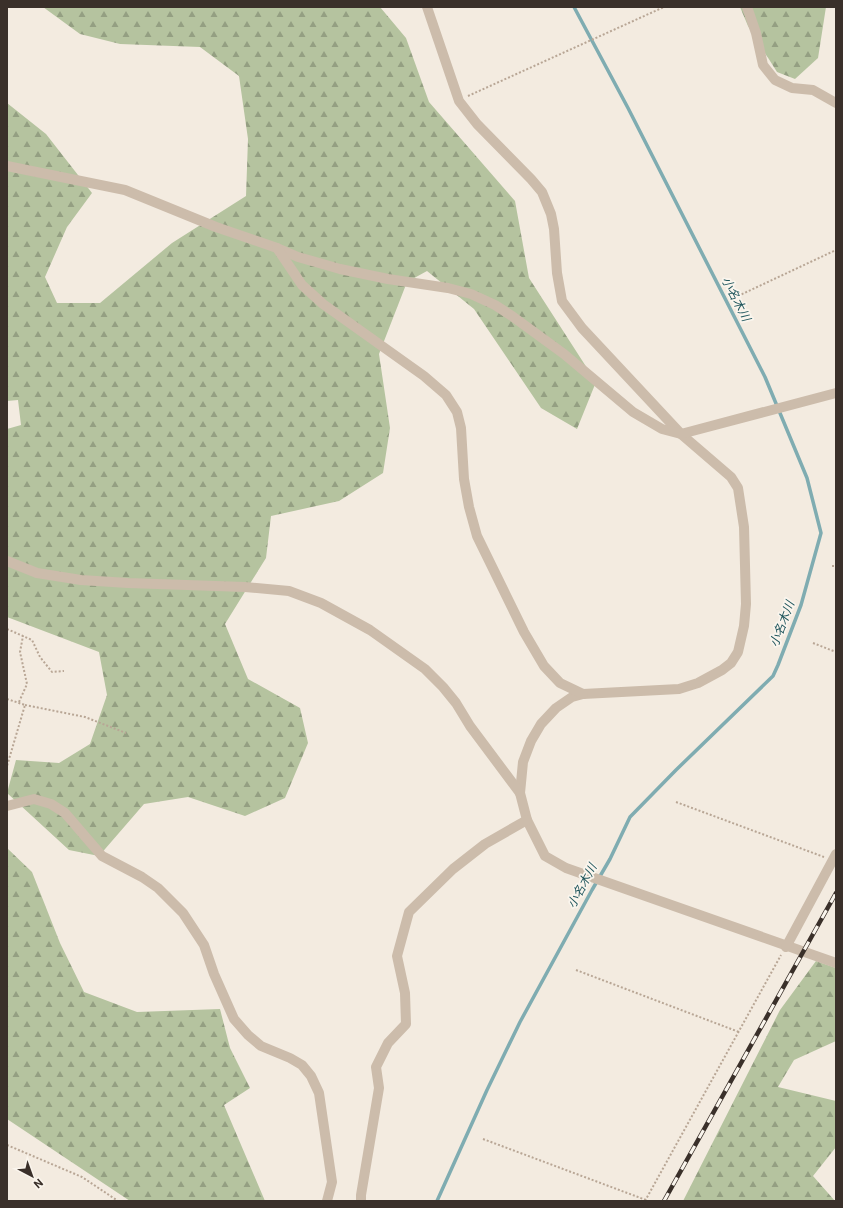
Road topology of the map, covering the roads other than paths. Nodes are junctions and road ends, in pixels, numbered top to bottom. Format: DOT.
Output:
graph roads {
  1 [pos="427,7"];
  2 [pos="747,7"];
  3 [pos="836,103"];
  4 [pos="7,166"];
  5 [pos="277,248"];
  6 [pos="836,393"];
  7 [pos="681,434"];
  8 [pos="7,561"];
  9 [pos="582,694"];
  10 [pos="520,793"];
  11 [pos="7,806"];
  12 [pos="527,820"];
  13 [pos="834,857"];
  14 [pos="786,947"];
  15 [pos="836,953"];
  16 [pos="831,962"];
  17 [pos="327,1201"];
  18 [pos="361,1201"];
  1 -- 7 [label="street"];
  2 -- 3 [label="street"];
  4 -- 5 [label="street"];
  5 -- 7 [label="street"];
  5 -- 9 [label="street"];
  6 -- 7 [label="street"];
  7 -- 9 [label="street"];
  8 -- 10 [label="street"];
  9 -- 10 [label="street"];
  10 -- 12 [label="street"];
  11 -- 17 [label="street"];
  12 -- 14 [label="street"];
  12 -- 18 [label="street"];
  13 -- 14 [label="street"];
  14 -- 16 [label="street"];
  15 -- 16 [label="street"];
}
